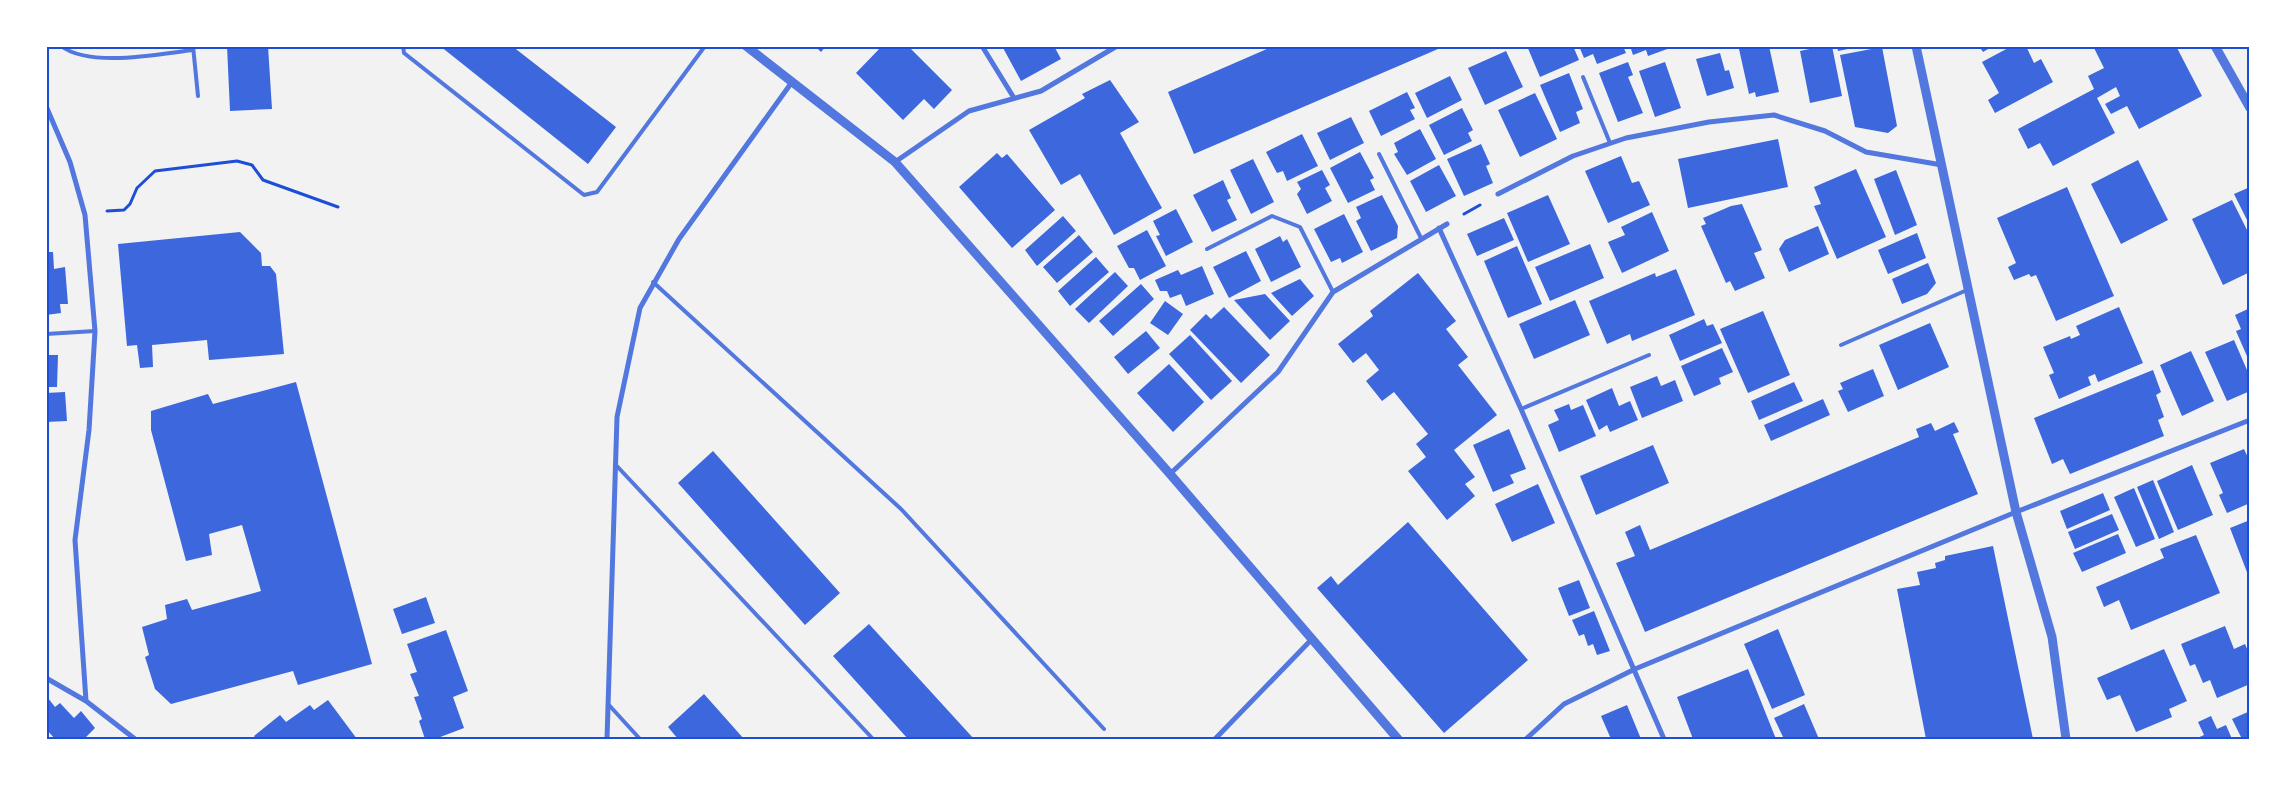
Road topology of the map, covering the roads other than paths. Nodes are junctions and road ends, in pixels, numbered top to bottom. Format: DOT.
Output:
graph roads {
  1 [pos="61,46"];
  2 [pos="403,46"];
  3 [pos="705,46"];
  4 [pos="746,46"];
  5 [pos="982,46"];
  6 [pos="1116,46"];
  7 [pos="1916,46"];
  8 [pos="2215,46"];
  9 [pos="193,48"];
  10 [pos="1583,76"];
  11 [pos="792,82"];
  12 [pos="198,96"];
  13 [pos="1014,98"];
  14 [pos="46,106"];
  15 [pos="2250,108"];
  16 [pos="1610,144"];
  17 [pos="1379,154"];
  18 [pos="895,162"];
  19 [pos="1942,165"];
  20 [pos="1498,194"];
  21 [pos="1447,224"];
  22 [pos="1439,228"];
  23 [pos="1420,238"];
  24 [pos="1208,249"];
  25 [pos="653,282"];
  26 [pos="1968,289"];
  27 [pos="1333,292"];
  28 [pos="95,331"];
  29 [pos="46,334"];
  30 [pos="1841,345"];
  31 [pos="1649,355"];
  32 [pos="1521,409"];
  33 [pos="2250,420"];
  34 [pos="616,464"];
  35 [pos="1170,474"];
  36 [pos="2016,512"];
  37 [pos="1312,639"];
  38 [pos="1635,669"];
  39 [pos="46,678"];
  40 [pos="86,701"];
  41 [pos="608,704"];
  42 [pos="1104,728"];
  43 [pos="135,739"];
  44 [pos="607,739"];
  45 [pos="640,739"];
  46 [pos="873,739"];
  47 [pos="1215,739"];
  48 [pos="1398,739"];
  49 [pos="1526,739"];
  50 [pos="1664,739"];
  51 [pos="2066,739"];
  1 -- 9 [label="lane"];
  2 -- 3 [label="lane"];
  4 -- 11 [label="street"];
  5 -- 13 [label="street"];
  6 -- 13 [label="street"];
  7 -- 19 [label="street"];
  8 -- 15 [label="street"];
  9 -- 12 [label="lane"];
  10 -- 16 [label="lane"];
  11 -- 18 [label="street"];
  11 -- 25 [label="street"];
  13 -- 18 [label="street"];
  14 -- 28 [label="street"];
  16 -- 19 [label="street"];
  16 -- 20 [label="street"];
  17 -- 23 [label="lane"];
  18 -- 35 [label="street"];
  19 -- 26 [label="street"];
  21 -- 22 [label="street"];
  22 -- 23 [label="street"];
  22 -- 32 [label="street"];
  23 -- 27 [label="street"];
  24 -- 27 [label="lane"];
  25 -- 34 [label="street"];
  25 -- 42 [label="lane"];
  26 -- 30 [label="lane"];
  26 -- 36 [label="street"];
  27 -- 35 [label="street"];
  28 -- 29 [label="lane"];
  28 -- 40 [label="street"];
  31 -- 32 [label="lane"];
  32 -- 38 [label="street"];
  33 -- 36 [label="street"];
  34 -- 41 [label="street"];
  34 -- 46 [label="lane"];
  35 -- 37 [label="street"];
  36 -- 38 [label="street"];
  36 -- 51 [label="street"];
  37 -- 47 [label="street"];
  37 -- 48 [label="street"];
  38 -- 49 [label="street"];
  38 -- 50 [label="street"];
  39 -- 40 [label="street"];
  40 -- 43 [label="street"];
  41 -- 44 [label="street"];
  41 -- 45 [label="lane"];
}
